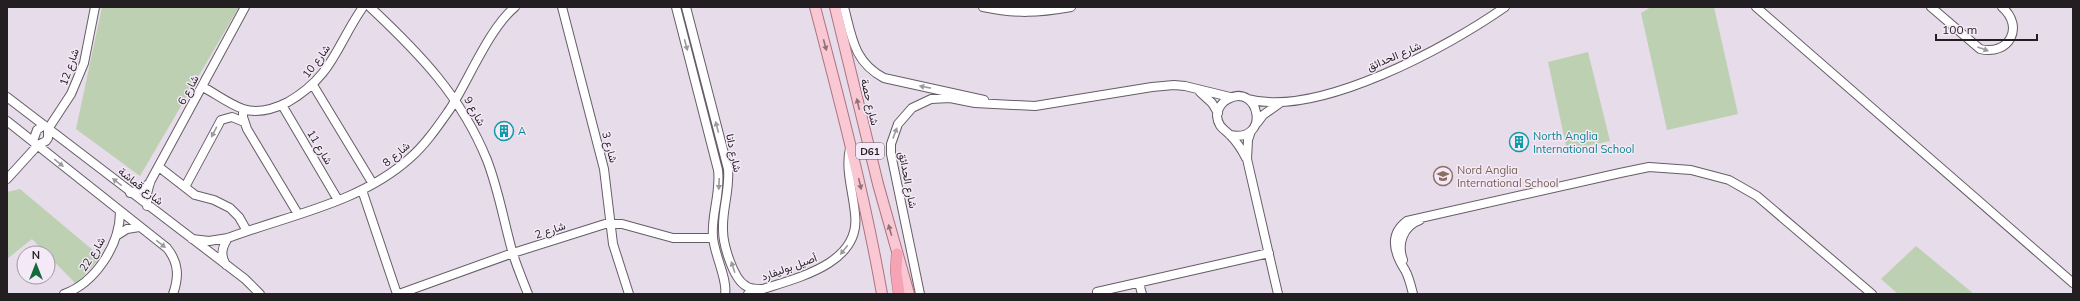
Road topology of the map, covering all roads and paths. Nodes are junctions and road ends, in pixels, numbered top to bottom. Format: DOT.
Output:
graph roads {
  1 [pos="95,7"];
  2 [pos="245,7"];
  3 [pos="363,7"];
  4 [pos="370,7"];
  5 [pos="562,7"];
  6 [pos="676,7"];
  7 [pos="686,7"];
  8 [pos="815,7"];
  9 [pos="835,7"];
  10 [pos="844,7"];
  11 [pos="983,7"];
  12 [pos="1071,7"];
  13 [pos="1505,7"];
  14 [pos="1756,7"];
  15 [pos="1931,7"];
  16 [pos="2002,7"];
  17 [pos="513,8"];
  18 [pos="1043,9"];
  19 [pos="313,85"];
  20 [pos="203,87"];
  21 [pos="1194,88"];
  22 [pos="7,97"];
  23 [pos="1230,98"];
  24 [pos="456,99"];
  25 [pos="1248,99"];
  26 [pos="1282,102"];
  27 [pos="990,103"];
  28 [pos="282,105"];
  29 [pos="243,109"];
  30 [pos="1218,113"];
  31 [pos="7,121"];
  32 [pos="244,122"];
  33 [pos="46,127"];
  34 [pos="1254,127"];
  35 [pos="1230,135"];
  36 [pos="36,143"];
  37 [pos="851,145"];
  38 [pos="1247,159"];
  39 [pos="159,167"];
  40 [pos="7,179"];
  41 [pos="150,182"];
  42 [pos="373,184"];
  43 [pos="185,187"];
  44 [pos="362,190"];
  45 [pos="130,193"];
  46 [pos="338,200"];
  47 [pos="147,206"];
  48 [pos="120,212"];
  49 [pos="298,214"];
  50 [pos="610,223"];
  51 [pos="139,227"];
  52 [pos="247,231"];
  53 [pos="116,236"];
  54 [pos="228,238"];
  55 [pos="712,238"];
  56 [pos="192,239"];
  57 [pos="1269,253"];
  58 [pos="513,254"];
  59 [pos="897,254"];
  60 [pos="226,265"];
  61 [pos="1139,283"];
  62 [pos="2073,283"];
  63 [pos="761,289"];
  64 [pos="1097,292"];
  65 [pos="64,294"];
  66 [pos="173,294"];
  67 [pos="260,294"];
  68 [pos="398,294"];
  69 [pos="528,294"];
  70 [pos="629,294"];
  71 [pos="725,294"];
  72 [pos="748,294"];
  73 [pos="882,294"];
  74 [pos="899,294"];
  75 [pos="908,294"];
  76 [pos="920,294"];
  77 [pos="1142,294"];
  78 [pos="1278,294"];
  79 [pos="1413,294"];
  80 [pos="1872,294"];
  1 -- 33 [label="street, شارع 12"];
  2 -- 20 [label="street, شارع 6"];
  3 -- 19 [label="street, شارع 10"];
  4 -- 24 [label="street, شارع 9"];
  5 -- 50 [label="street, شارع 3"];
  6 -- 55 [label="street, شارع دانا, one-way"];
  63 -- 7 [label="street, شارع دانا, one-way"];
  8 -- 37 [label="main road, D61, one-way"];
  59 -- 9 [label="main road, شارع حصة / D61, one-way"];
  27 -- 10 [label="street, شارع الحدائق, one-way"];
  11 -- 18 [label="street"];
  12 -- 18 [label="street"];
  13 -- 26 [label="street, شارع الحدائق"];
  14 -- 62 [label="street"];
  15 -- 16 [label="street, one-way"];
  17 -- 24 [label="street, شارع 8"];
  19 -- 28 [label="street, شارع 10"];
  19 -- 42 [label="street"];
  20 -- 29 [label="street, شارع 10"];
  20 -- 39 [label="street, شارع 6"];
  21 -- 23 [label="street, شارع الحدائق"];
  21 -- 27 [label="street, شارع الحدائق"];
  21 -- 30 [label="street"];
  22 -- 33 [label="street, شارع قماشة"];
  23 -- 25 [label="street"];
  23 -- 30 [label="street"];
  24 -- 42 [label="street, شارع 8"];
  24 -- 58 [label="street, شارع 9"];
  25 -- 26 [label="street"];
  25 -- 34 [label="street"];
  26 -- 34 [label="street"];
  76 -- 27 [label="street, شارع الحدائق, one-way"];
  28 -- 29 [label="street, شارع 10"];
  28 -- 46 [label="street, شارع 11"];
  29 -- 32 [label="street"];
  30 -- 35 [label="street"];
  31 -- 36 [label="street"];
  32 -- 43 [label="street, one-way"];
  32 -- 49 [label="street"];
  33 -- 36 [label="street"];
  33 -- 36 [label="street"];
  45 -- 33 [label="street, شارع قماشة, one-way"];
  34 -- 35 [label="street"];
  34 -- 38 [label="street"];
  35 -- 38 [label="street"];
  36 -- 40 [label="street"];
  36 -- 48 [label="street, one-way"];
  37 -- 63 [label="street, أصيل بوليفارد, one-way"];
  37 -- 73 [label="main road, D61, one-way"];
  38 -- 57 [label="street"];
  39 -- 41 [label="street, شارع 6"];
  39 -- 43 [label="street"];
  41 -- 45 [label="street, شارع 6"];
  41 -- 47 [label="street, شارع 6"];
  42 -- 44 [label="street, شارع 8"];
  43 -- 52 [label="street"];
  44 -- 46 [label="street, شارع 8"];
  44 -- 68 [label="street"];
  45 -- 47 [label="street, شارع قماشة"];
  46 -- 49 [label="street, شارع 8"];
  47 -- 56 [label="street, شارع قماشة"];
  48 -- 51 [label="street"];
  48 -- 53 [label="street, شارع 22"];
  49 -- 52 [label="street, شارع 8"];
  50 -- 55 [label="street, شارع 2"];
  50 -- 58 [label="street, شارع 2"];
  50 -- 70 [label="street, شارع 3"];
  51 -- 53 [label="street, شارع 22"];
  51 -- 66 [label="street, one-way"];
  52 -- 54 [label="street, شارع 8"];
  53 -- 65 [label="street, شارع 22"];
  54 -- 56 [label="street, شارع 8"];
  54 -- 60 [label="street"];
  55 -- 71 [label="street, شارع دانا"];
  56 -- 60 [label="street, شارع قماشة"];
  57 -- 61 [label="street"];
  57 -- 78 [label="street"];
  58 -- 68 [label="street, شارع 2"];
  58 -- 69 [label="street, شارع 9"];
  59 -- 74 [label="highway"];
  59 -- 75 [label="main road, شارع حصة / D61"];
  60 -- 67 [label="street, شارع قماشة"];
  61 -- 64 [label="street"];
  61 -- 77 [label="street"];
  63 -- 72 [label="street, أصيل بوليفارد"];
  79 -- 80 [label="street"];
}
